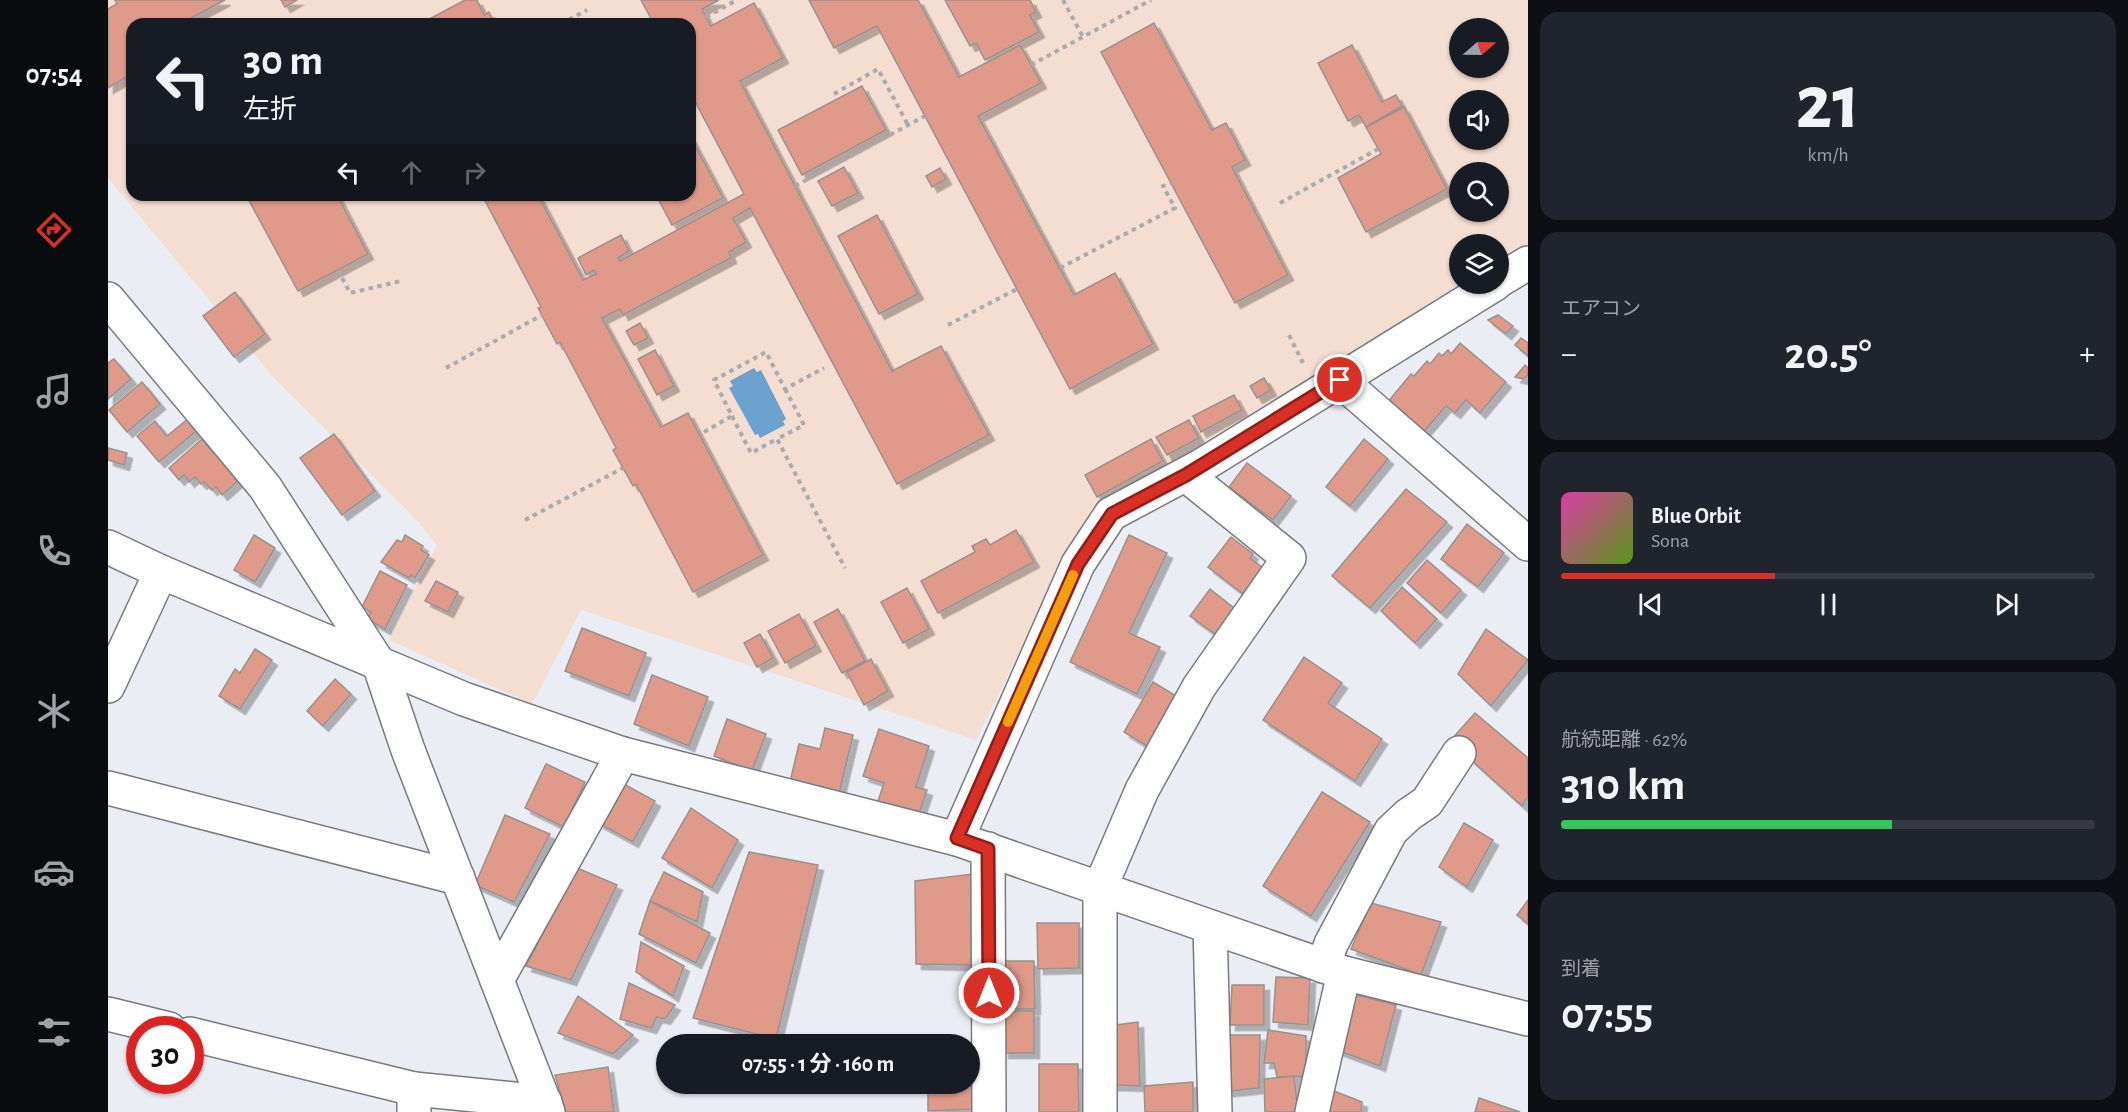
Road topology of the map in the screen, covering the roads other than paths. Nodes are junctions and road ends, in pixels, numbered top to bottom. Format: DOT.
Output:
graph roads {
  1 [pos="1528,263"];
  2 [pos="1509,275"];
  3 [pos="1478,294"];
  4 [pos="108,299"];
  5 [pos="1340,380"];
  6 [pos="1186,475"];
  7 [pos="1528,544"];
  8 [pos="108,548"];
  9 [pos="161,572"];
  10 [pos="379,664"];
  11 [pos="108,686"];
  12 [pos="1459,753"];
  13 [pos="623,754"];
  14 [pos="108,788"];
  15 [pos="957,838"];
  16 [pos="988,849"];
  17 [pos="458,878"];
  18 [pos="1100,888"];
  19 [pos="1210,927"];
  20 [pos="1334,969"];
  21 [pos="497,980"];
  22 [pos="108,1014"];
  23 [pos="126,1018"];
  24 [pos="1528,1019"];
  25 [pos="204,1038"];
  26 [pos="414,1101"];
  27 [pos="547,1107"];
  28 [pos="989,1112"];
  29 [pos="1100,1112"];
  30 [pos="1215,1112"];
  31 [pos="1312,1112"];
  1 -- 2 [label="street"];
  3 -- 5 [label="street"];
  4 -- 10 [label="street"];
  5 -- 6 [label="street"];
  5 -- 7 [label="street"];
  6 -- 15 [label="street"];
  6 -- 18 [label="street"];
  8 -- 9 [label="street"];
  9 -- 10 [label="street"];
  9 -- 11 [label="street"];
  10 -- 13 [label="street"];
  10 -- 17 [label="street"];
  12 -- 20 [label="street"];
  13 -- 15 [label="street"];
  13 -- 21 [label="street"];
  14 -- 17 [label="street"];
  15 -- 16 [label="street"];
  16 -- 18 [label="street"];
  16 -- 28 [label="street"];
  17 -- 21 [label="street"];
  18 -- 19 [label="street"];
  18 -- 29 [label="street"];
  19 -- 20 [label="street"];
  19 -- 30 [label="street"];
  20 -- 24 [label="street"];
  20 -- 31 [label="street"];
  21 -- 27 [label="street"];
  22 -- 23 [label="street"];
  25 -- 26 [label="street"];
  26 -- 27 [label="street"];
}
